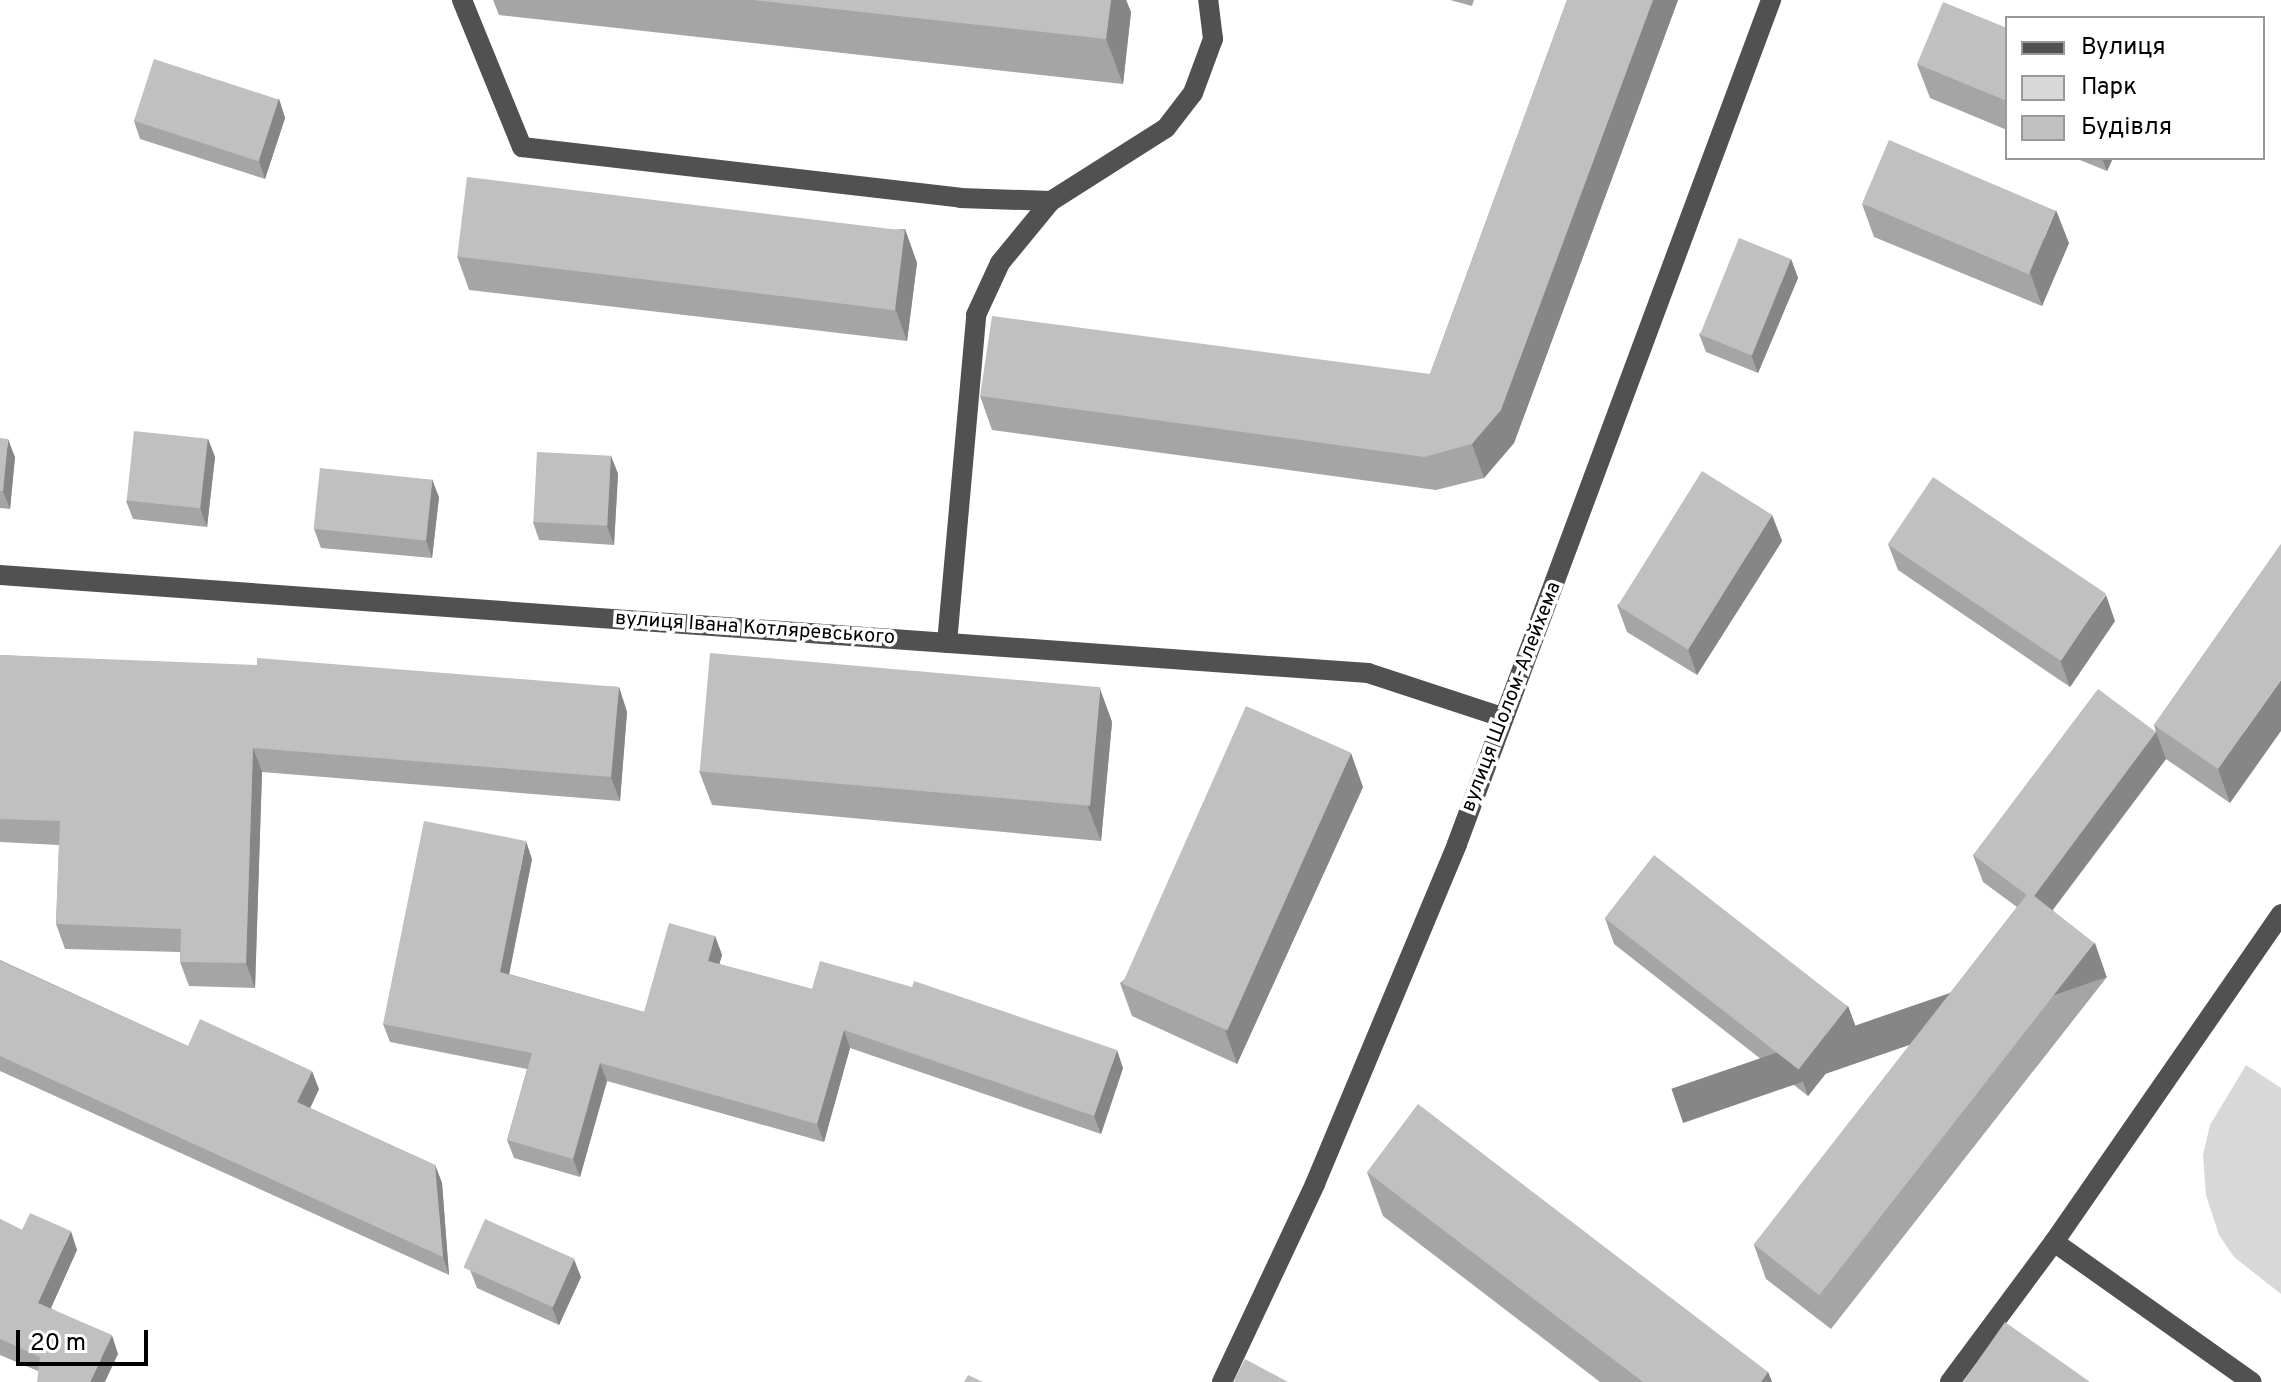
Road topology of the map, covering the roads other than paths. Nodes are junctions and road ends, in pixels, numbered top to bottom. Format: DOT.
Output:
graph roads {
  1 [pos="462,0"];
  2 [pos="1208,0"];
  3 [pos="1771,0"];
  4 [pos="1051,201"];
  5 [pos="0,575"];
  6 [pos="947,643"];
  7 [pos="1502,717"];
  8 [pos="2281,914"];
  9 [pos="2054,1242"];
  10 [pos="1222,1382"];
  11 [pos="1950,1382"];
  12 [pos="2252,1382"];
  1 -- 4 [label="street"];
  2 -- 4 [label="street"];
  3 -- 7 [label="street, вулиця Шолом-Алейхема"];
  4 -- 6 [label="street"];
  5 -- 6 [label="street, вулиця Івана Котляревського"];
  6 -- 7 [label="street, вулиця Івана Котляревського"];
  7 -- 10 [label="street, вулиця Шолом-Алейхема"];
  8 -- 9 [label="street"];
  9 -- 11 [label="street"];
  9 -- 12 [label="street"];
}
